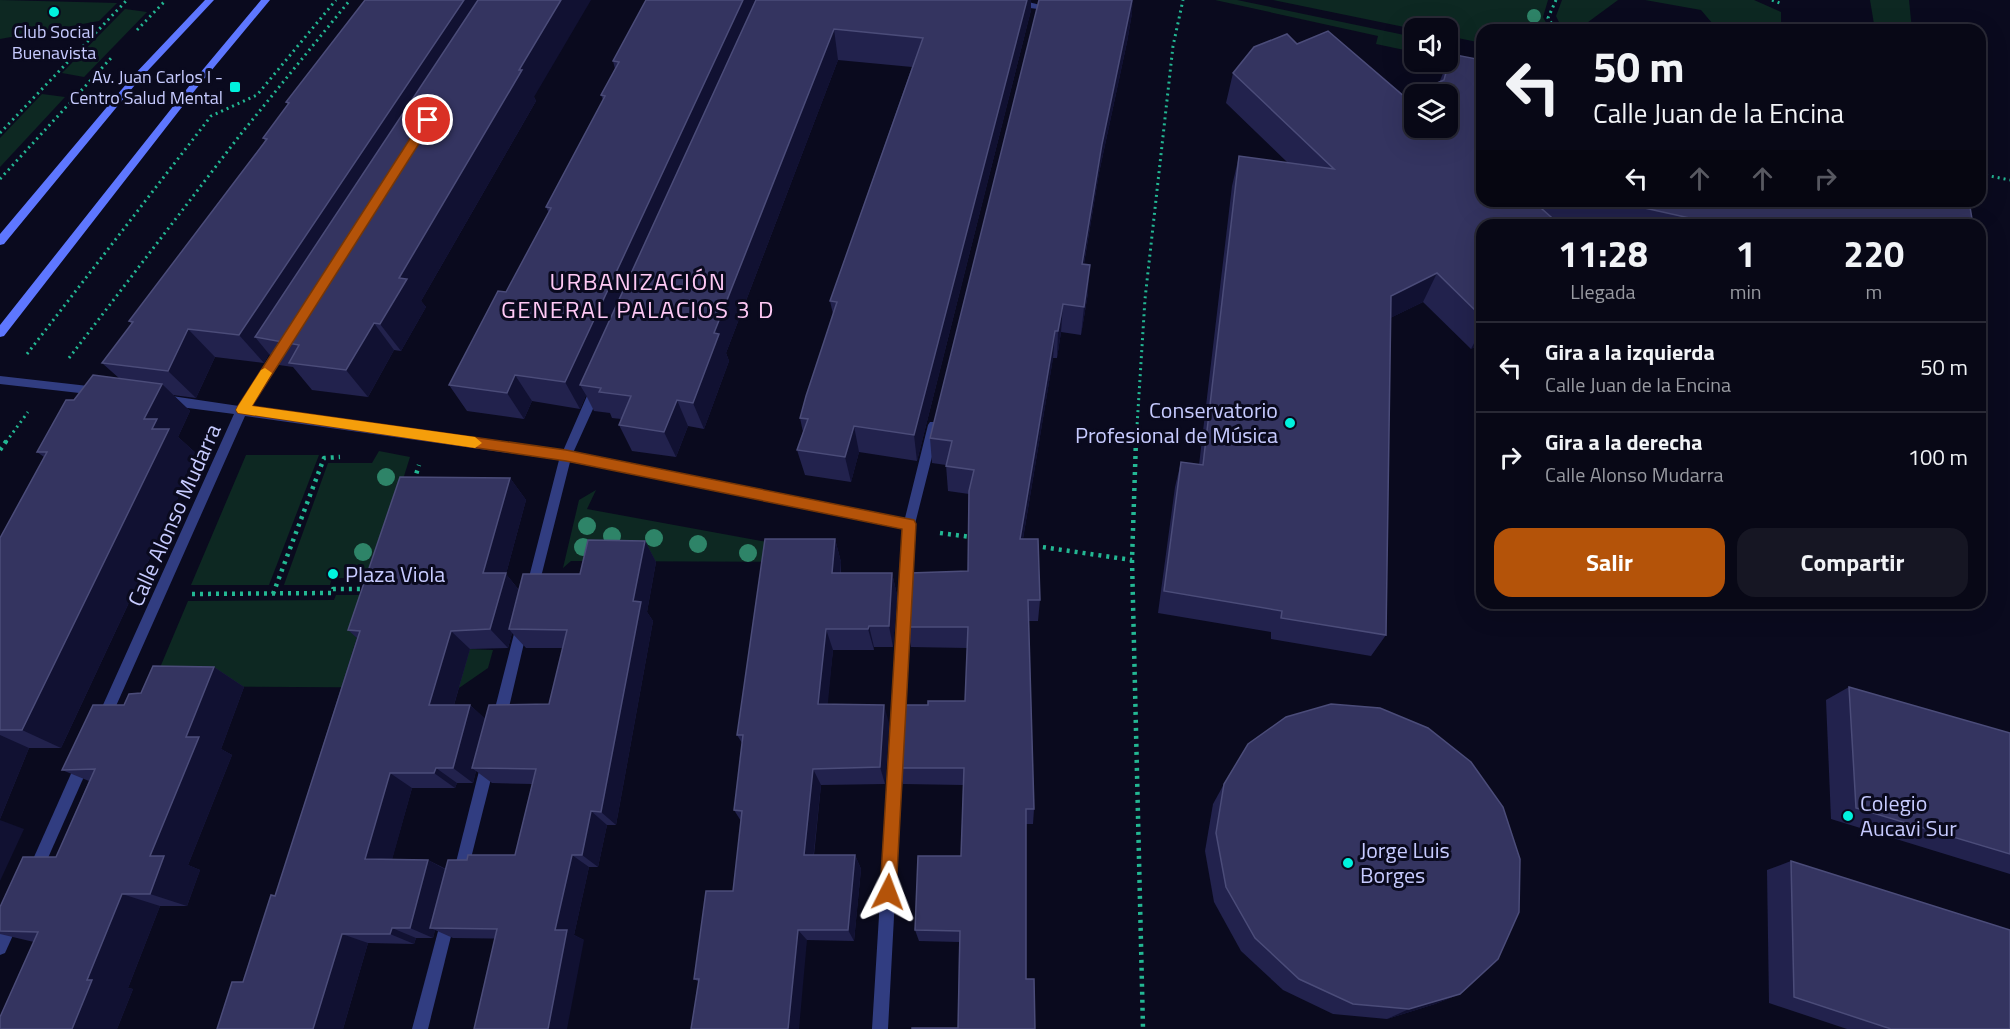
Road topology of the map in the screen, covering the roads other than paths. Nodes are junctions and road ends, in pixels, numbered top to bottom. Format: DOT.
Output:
graph roads {
  1 [pos="210,0"];
  2 [pos="266,0"];
  3 [pos="990,0"];
  4 [pos="1037,8"];
  5 [pos="0,241"];
  6 [pos="0,333"];
  7 [pos="287,339"];
  8 [pos="602,374"];
  9 [pos="3,380"];
  10 [pos="106,392"];
  11 [pos="151,398"];
  12 [pos="242,410"];
  13 [pos="937,413"];
  14 [pos="566,456"];
  15 [pos="909,526"];
  16 [pos="496,728"];
  17 [pos="96,734"];
  18 [pos="491,751"];
  19 [pos="87,755"];
  20 [pos="29,884"];
  21 [pos="455,890"];
  22 [pos="19,905"];
  23 [pos="450,913"];
  24 [pos="0,948"];
  25 [pos="420,1029"];
  26 [pos="880,1029"];
  1 -- 5 [label="main road"];
  2 -- 6 [label="main road"];
  3 -- 4 [label="street"];
  7 -- 12 [label="street, Calle Alonso Mudarra"];
  8 -- 14 [label="street"];
  9 -- 10 [label="street"];
  11 -- 12 [label="street"];
  12 -- 14 [label="street"];
  12 -- 17 [label="street, Calle Alonso Mudarra"];
  13 -- 15 [label="street"];
  14 -- 15 [label="street"];
  14 -- 16 [label="street"];
  15 -- 26 [label="street"];
  18 -- 21 [label="street"];
  19 -- 20 [label="street"];
  22 -- 24 [label="street"];
  23 -- 25 [label="street"];
}
